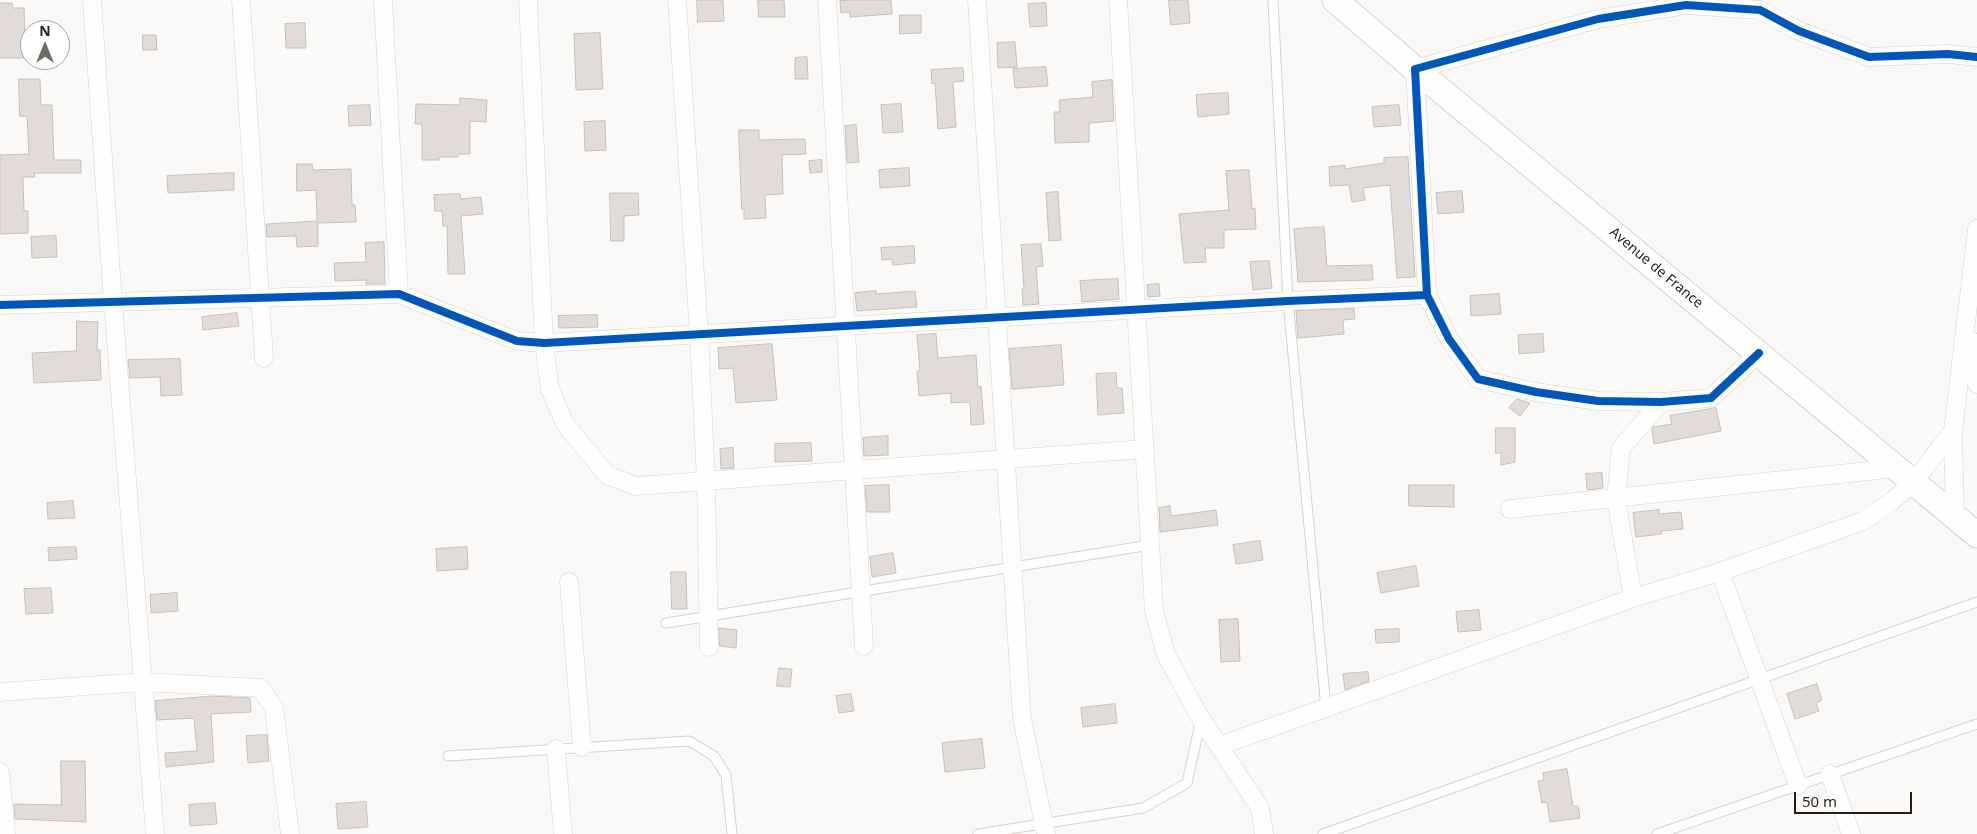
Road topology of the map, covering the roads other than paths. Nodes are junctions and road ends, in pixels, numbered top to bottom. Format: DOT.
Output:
graph roads {
  1 [pos="92,0"];
  2 [pos="241,0"];
  3 [pos="383,0"];
  4 [pos="528,0"];
  5 [pos="677,0"];
  6 [pos="827,0"];
  7 [pos="976,0"];
  8 [pos="1118,0"];
  9 [pos="1273,0"];
  10 [pos="1335,0"];
  11 [pos="1686,3"];
  12 [pos="1977,57"];
  13 [pos="1415,69"];
  14 [pos="1977,229"];
  15 [pos="399,294"];
  16 [pos="1428,295"];
  17 [pos="260,298"];
  18 [pos="1288,301"];
  19 [pos="113,302"];
  20 [pos="0,305"];
  21 [pos="1137,310"];
  22 [pos="997,318"];
  23 [pos="1966,320"];
  24 [pos="845,326"];
  25 [pos="699,334"];
  26 [pos="544,343"];
  27 [pos="1758,353"];
  28 [pos="264,358"];
  29 [pos="1977,384"];
  30 [pos="1661,402"];
  31 [pos="1953,432"];
  32 [pos="1145,449"];
  33 [pos="1006,459"];
  34 [pos="854,470"];
  35 [pos="1905,475"];
  36 [pos="706,481"];
  37 [pos="1616,498"];
  38 [pos="1510,509"];
  39 [pos="1968,524"];
  40 [pos="1150,545"];
  41 [pos="1012,567"];
  42 [pos="1720,572"];
  43 [pos="569,582"];
  44 [pos="861,591"];
  45 [pos="1633,598"];
  46 [pos="1977,602"];
  47 [pos="708,616"];
  48 [pos="666,623"];
  49 [pos="864,646"];
  50 [pos="708,647"];
  51 [pos="1759,679"];
  52 [pos="143,682"];
  53 [pos="0,692"];
  54 [pos="1326,708"];
  55 [pos="1201,719"];
  56 [pos="1977,724"];
  57 [pos="1219,746"];
  58 [pos="582,748"];
  59 [pos="556,749"];
  60 [pos="448,756"];
  61 [pos="0,772"];
  62 [pos="1830,774"];
  63 [pos="1798,786"];
  64 [pos="1045,829"];
  65 [pos="6,834"];
  66 [pos="155,834"];
  67 [pos="290,834"];
  68 [pos="563,834"];
  69 [pos="732,834"];
  70 [pos="978,834"];
  71 [pos="1264,834"];
  72 [pos="1324,834"];
  73 [pos="1657,834"];
  74 [pos="1851,834"];
  1 -- 19 [label="street"];
  2 -- 17 [label="street"];
  3 -- 15 [label="street"];
  4 -- 26 [label="street"];
  5 -- 25 [label="street"];
  6 -- 24 [label="street"];
  7 -- 22 [label="street"];
  8 -- 21 [label="street"];
  9 -- 18 [label="lane"];
  10 -- 13 [label="main road, Avenue de France"];
  11 -- 12 [label="street"];
  11 -- 13 [label="street"];
  13 -- 16 [label="street"];
  13 -- 27 [label="main road, Avenue de France"];
  14 -- 23 [label="street"];
  15 -- 17 [label="street"];
  15 -- 26 [label="street"];
  16 -- 18 [label="street"];
  16 -- 30 [label="street"];
  17 -- 19 [label="street"];
  17 -- 28 [label="street"];
  18 -- 21 [label="street"];
  18 -- 54 [label="lane"];
  19 -- 20 [label="street"];
  19 -- 52 [label="street"];
  21 -- 22 [label="street"];
  21 -- 32 [label="street"];
  22 -- 24 [label="street"];
  22 -- 33 [label="street"];
  23 -- 29 [label="street"];
  23 -- 31 [label="street"];
  24 -- 25 [label="street"];
  24 -- 34 [label="street"];
  25 -- 26 [label="street"];
  25 -- 36 [label="street"];
  26 -- 36 [label="street"];
  27 -- 30 [label="street"];
  27 -- 35 [label="main road, Avenue de France"];
  30 -- 37 [label="street"];
  31 -- 35 [label="street"];
  31 -- 39 [label="street"];
  32 -- 33 [label="street"];
  32 -- 40 [label="street"];
  33 -- 34 [label="street"];
  33 -- 41 [label="street"];
  34 -- 36 [label="street"];
  34 -- 44 [label="street"];
  35 -- 37 [label="street"];
  35 -- 39 [label="main road, Avenue de France"];
  35 -- 42 [label="street"];
  36 -- 47 [label="street"];
  37 -- 38 [label="street"];
  37 -- 45 [label="street"];
  40 -- 41 [label="lane"];
  40 -- 55 [label="street"];
  41 -- 44 [label="lane"];
  41 -- 64 [label="street"];
  42 -- 45 [label="street"];
  42 -- 51 [label="street"];
  43 -- 58 [label="street"];
  44 -- 47 [label="lane"];
  44 -- 49 [label="street"];
  45 -- 54 [label="street"];
  46 -- 51 [label="lane"];
  47 -- 48 [label="lane"];
  47 -- 50 [label="street"];
  51 -- 63 [label="street"];
  51 -- 72 [label="lane"];
  52 -- 53 [label="street"];
  52 -- 66 [label="street"];
  52 -- 67 [label="street"];
  54 -- 57 [label="street"];
  55 -- 57 [label="street"];
  55 -- 64 [label="lane"];
  56 -- 62 [label="lane"];
  57 -- 71 [label="street"];
  58 -- 59 [label="lane"];
  58 -- 69 [label="lane"];
  59 -- 60 [label="lane"];
  59 -- 68 [label="street"];
  61 -- 65 [label="street"];
  62 -- 63 [label="lane"];
  62 -- 74 [label="street"];
  63 -- 73 [label="lane"];
  64 -- 70 [label="lane"];
}
